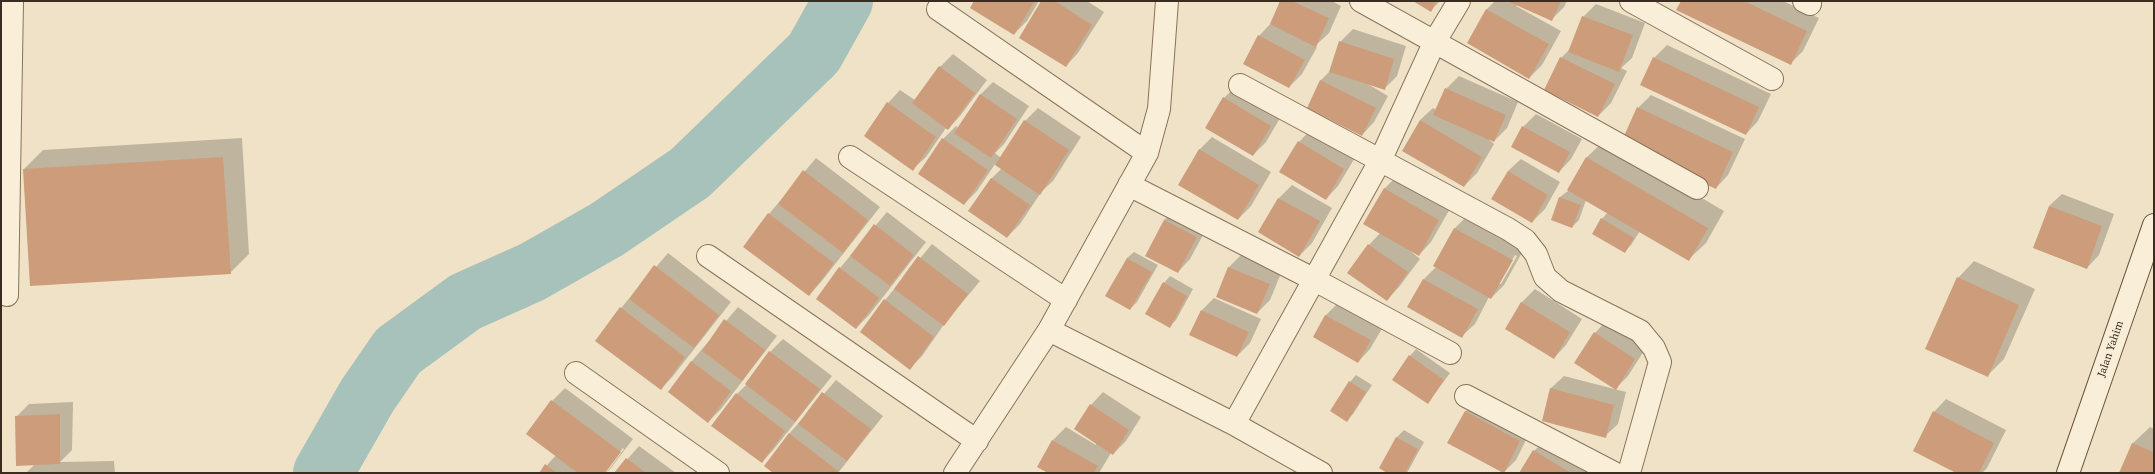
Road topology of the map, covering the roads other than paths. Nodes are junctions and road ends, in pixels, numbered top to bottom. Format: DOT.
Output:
graph roads {
  1 [pos="12,1"];
  2 [pos="1167,1"];
  3 [pos="1361,1"];
  4 [pos="1459,1"];
  5 [pos="1631,1"];
  6 [pos="938,9"];
  7 [pos="1435,42"];
  8 [pos="1772,79"];
  9 [pos="1240,85"];
  10 [pos="1146,153"];
  11 [pos="850,157"];
  12 [pos="1380,161"];
  13 [pos="1129,185"];
  14 [pos="1697,188"];
  15 [pos="2154,225"];
  16 [pos="708,256"];
  17 [pos="1313,279"];
  18 [pos="7,295"];
  19 [pos="1066,300"];
  20 [pos="1049,330"];
  21 [pos="1450,353"];
  22 [pos="576,373"];
  23 [pos="1466,396"];
  24 [pos="1234,424"];
  25 [pos="977,441"];
  26 [pos="718,473"];
  27 [pos="955,473"];
  28 [pos="1321,473"];
  29 [pos="1614,473"];
  30 [pos="1628,473"];
  31 [pos="2068,473"];
  1 -- 18 [label="street"];
  2 -- 10 [label="street"];
  3 -- 7 [label="street"];
  4 -- 7 [label="street"];
  5 -- 8 [label="street"];
  6 -- 10 [label="street"];
  7 -- 12 [label="street"];
  7 -- 14 [label="street"];
  9 -- 12 [label="street"];
  10 -- 13 [label="street"];
  11 -- 19 [label="street"];
  12 -- 17 [label="street"];
  12 -- 30 [label="street"];
  13 -- 17 [label="street"];
  13 -- 19 [label="street"];
  15 -- 31 [label="street, Jalan Yahim"];
  16 -- 25 [label="street"];
  17 -- 21 [label="street"];
  17 -- 24 [label="street"];
  19 -- 20 [label="street"];
  20 -- 24 [label="street"];
  20 -- 25 [label="street"];
  22 -- 26 [label="street"];
  23 -- 29 [label="street"];
  24 -- 28 [label="street"];
  25 -- 27 [label="street"];
}
